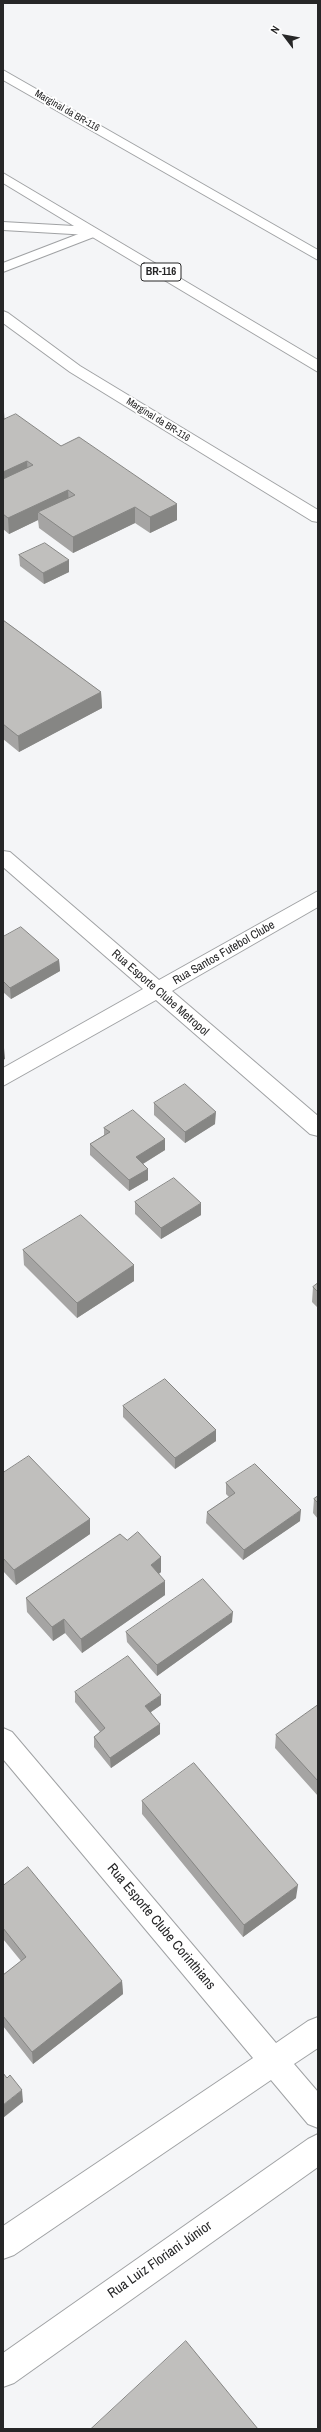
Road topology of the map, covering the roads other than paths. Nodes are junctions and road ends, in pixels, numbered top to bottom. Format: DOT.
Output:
graph roads {
  1 [pos="3,74"];
  2 [pos="3,177"];
  3 [pos="3,226"];
  4 [pos="94,232"];
  5 [pos="318,256"];
  6 [pos="3,268"];
  7 [pos="3,316"];
  8 [pos="318,368"];
  9 [pos="318,517"];
  10 [pos="3,857"];
  11 [pos="318,898"];
  12 [pos="159,991"];
  13 [pos="3,1078"];
  14 [pos="318,1128"];
  15 [pos="3,1740"];
  16 [pos="318,2031"];
  17 [pos="274,2062"];
  18 [pos="318,2114"];
  19 [pos="318,2149"];
  20 [pos="3,2244"];
  21 [pos="3,2372"];
  1 -- 5 [label="main road, Marginal da BR-116"];
  2 -- 4 [label="main road, BR-116"];
  3 -- 4 [label="main road"];
  4 -- 6 [label="main road"];
  4 -- 8 [label="main road, BR-116"];
  7 -- 9 [label="main road, Marginal da BR-116"];
  10 -- 12 [label="main road, Rua Esporte Clube Metropol"];
  11 -- 12 [label="main road, Rua Santos Futebol Clube"];
  12 -- 13 [label="main road, Rua Santos Futebol Clube"];
  12 -- 14 [label="main road, Rua Esporte Clube Metropol"];
  15 -- 17 [label="main road, Rua Esporte Clube Corinthians"];
  16 -- 17 [label="main road"];
  17 -- 18 [label="main road, Rua Esporte Clube Corinthians"];
  17 -- 20 [label="main road"];
  19 -- 21 [label="main road, Rua Luiz Floriani Júnior"];
}
